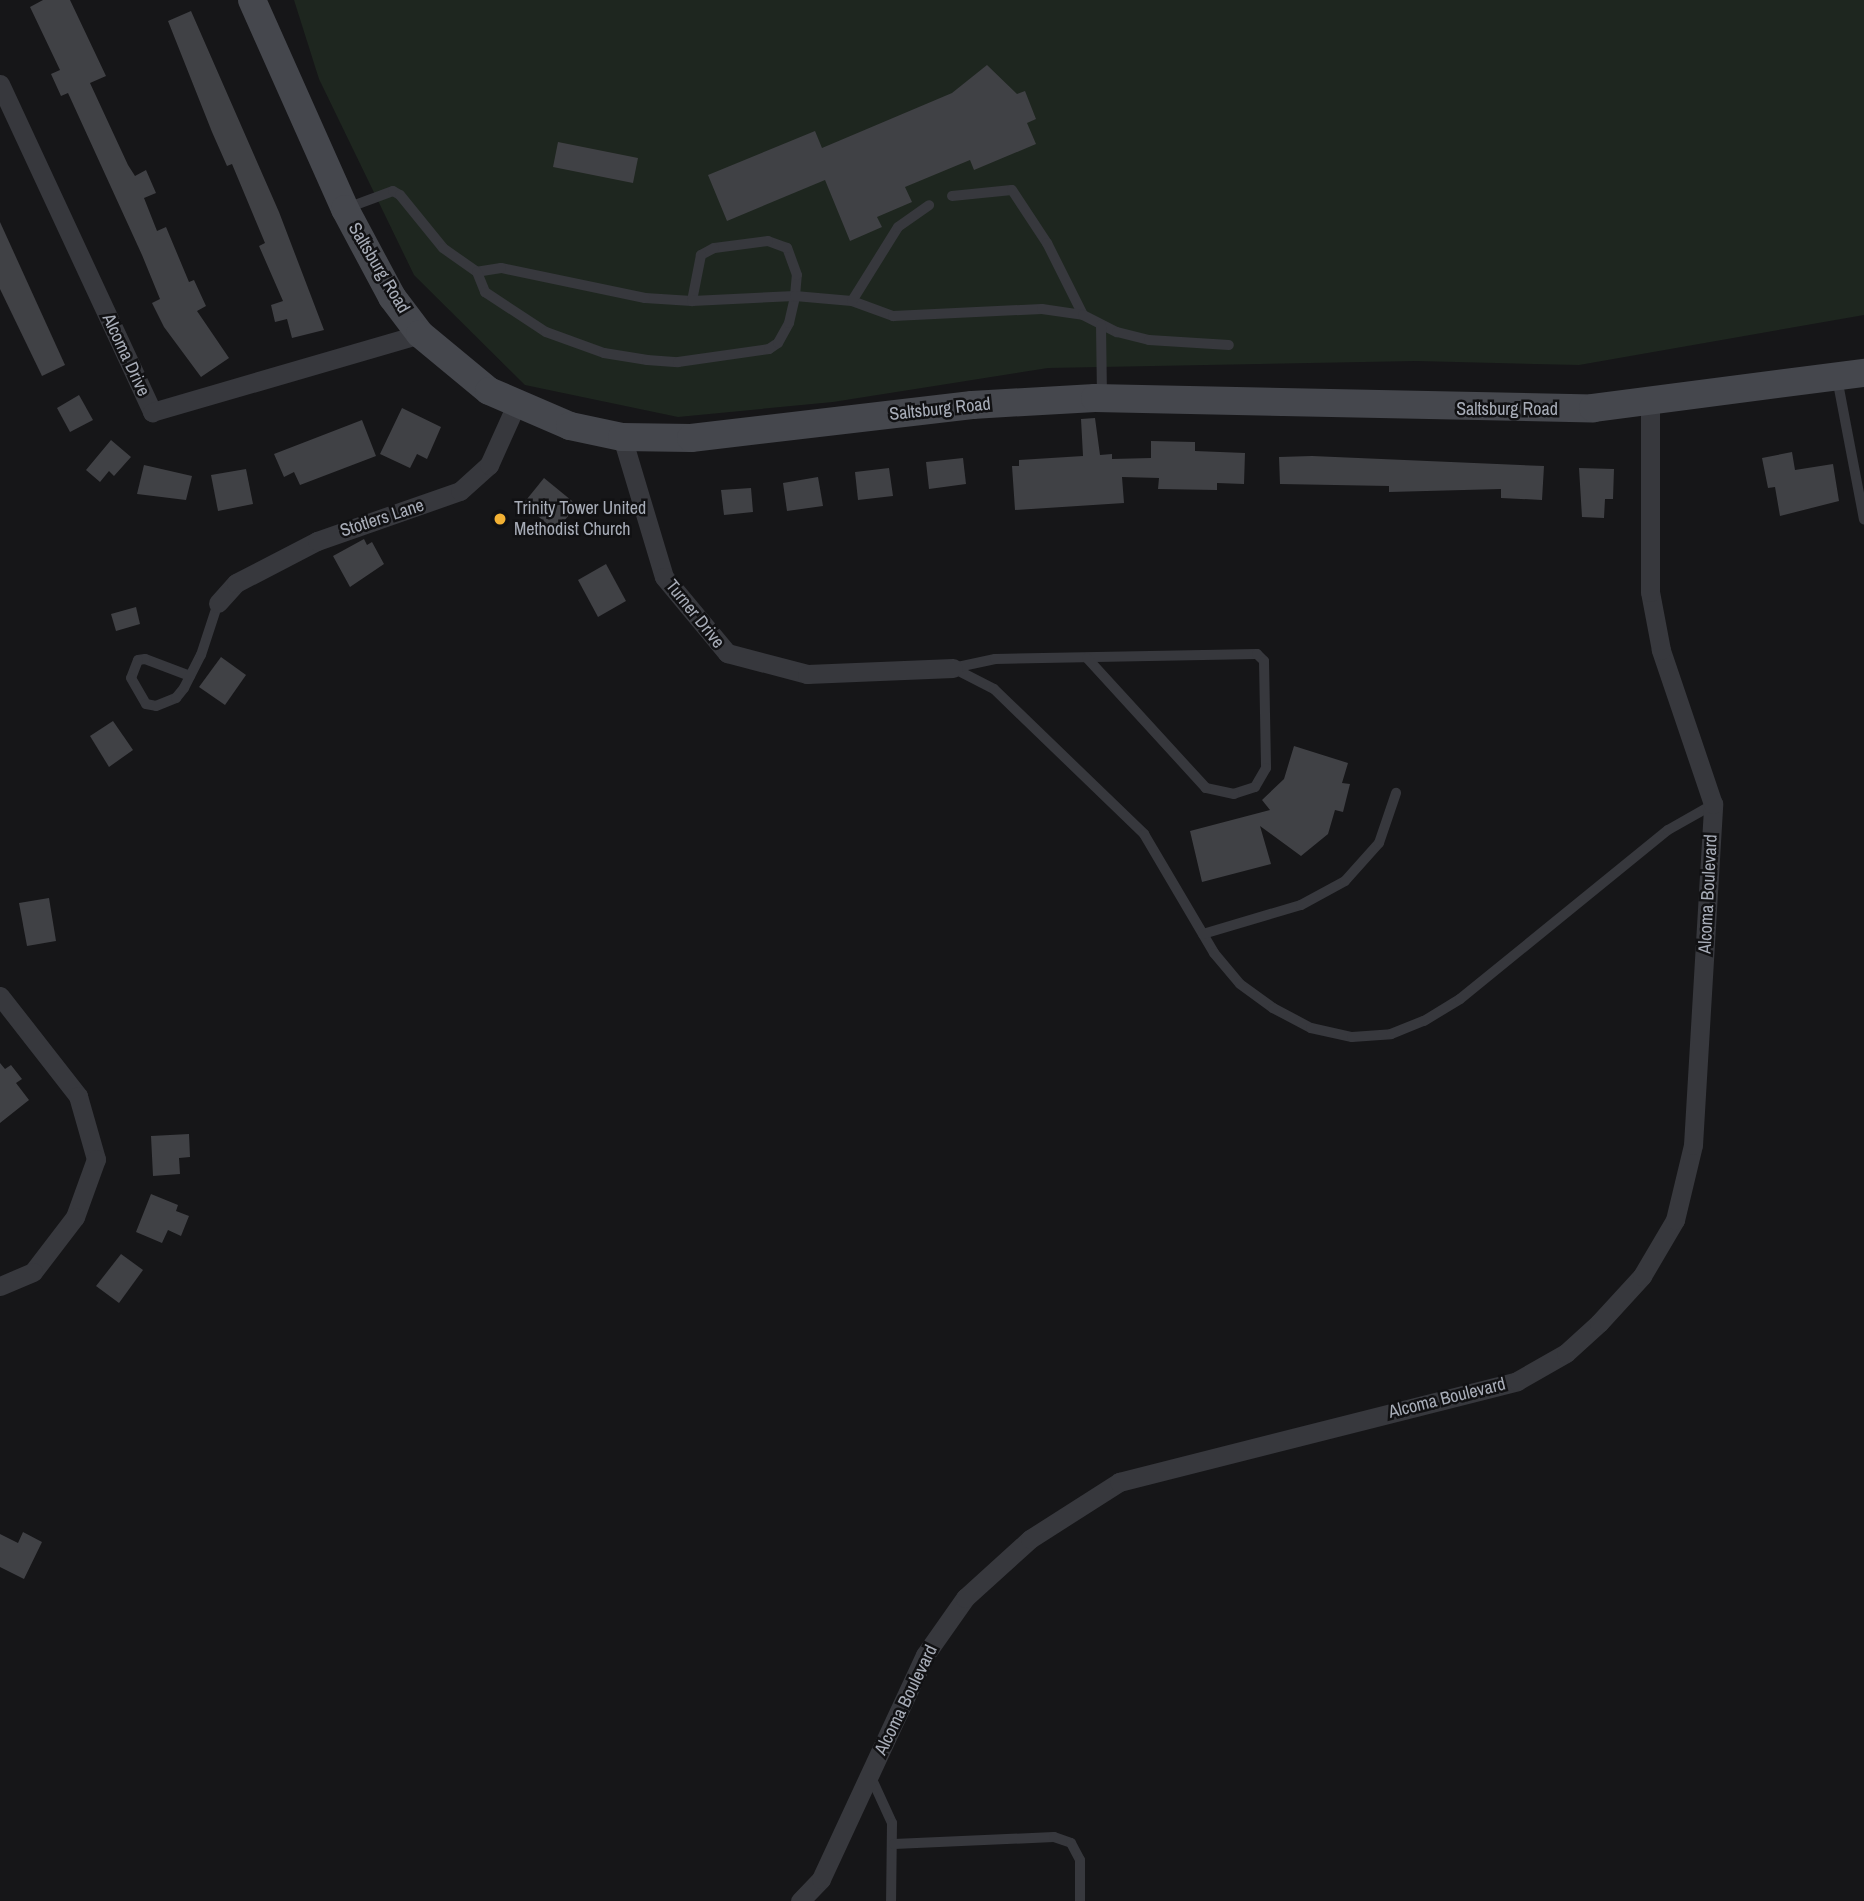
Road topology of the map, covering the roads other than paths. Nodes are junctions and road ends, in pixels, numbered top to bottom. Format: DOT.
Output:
graph roads {
  1 [pos="252,0"];
  2 [pos="0,84"];
  3 [pos="952,196"];
  4 [pos="929,205"];
  5 [pos="345,209"];
  6 [pos="477,272"];
  7 [pos="795,296"];
  8 [pos="692,301"];
  9 [pos="852,301"];
  10 [pos="1083,315"];
  11 [pos="1101,325"];
  12 [pos="420,334"];
  13 [pos="1229,345"];
  14 [pos="1850,375"];
  15 [pos="1102,398"];
  16 [pos="1650,402"];
  17 [pos="516,405"];
  18 [pos="622,437"];
  19 [pos="1864,519"];
  20 [pos="218,603"];
  21 [pos="1087,658"];
  22 [pos="953,668"];
  23 [pos="190,676"];
  24 [pos="1396,793"];
  25 [pos="1713,804"];
  26 [pos="1203,934"];
  27 [pos="0,996"];
  28 [pos="0,1286"];
  29 [pos="870,1774"];
  30 [pos="894,1844"];
  31 [pos="800,1901"];
  32 [pos="891,1901"];
  33 [pos="1080,1901"];
  1 -- 5 [label="main road, Saltsburg Road"];
  2 -- 12 [label="street, Alcoma Drive"];
  3 -- 10 [label="lane"];
  4 -- 9 [label="lane"];
  5 -- 6 [label="lane"];
  5 -- 12 [label="main road, Saltsburg Road"];
  6 -- 7 [label="lane"];
  6 -- 8 [label="lane"];
  7 -- 8 [label="lane"];
  7 -- 8 [label="lane"];
  7 -- 9 [label="lane"];
  9 -- 10 [label="lane"];
  10 -- 11 [label="lane"];
  11 -- 13 [label="lane"];
  11 -- 15 [label="lane"];
  12 -- 17 [label="main road, Saltsburg Road"];
  14 -- 16 [label="main road, Saltsburg Road"];
  14 -- 19 [label="lane"];
  15 -- 16 [label="main road, Saltsburg Road"];
  15 -- 18 [label="main road, Saltsburg Road"];
  16 -- 25 [label="street, Alcoma Boulevard"];
  17 -- 18 [label="main road, Saltsburg Road"];
  17 -- 20 [label="street, Stotlers Lane"];
  18 -- 22 [label="street, Turner Drive"];
  20 -- 23 [label="lane"];
  21 -- 21 [label="lane"];
  21 -- 22 [label="lane"];
  22 -- 26 [label="lane"];
  23 -- 23 [label="lane"];
  24 -- 26 [label="lane"];
  25 -- 26 [label="lane"];
  25 -- 29 [label="street, Alcoma Boulevard"];
  27 -- 28 [label="street"];
  29 -- 30 [label="lane"];
  29 -- 31 [label="street, Alcoma Boulevard"];
  30 -- 32 [label="lane"];
  30 -- 33 [label="lane"];
}
